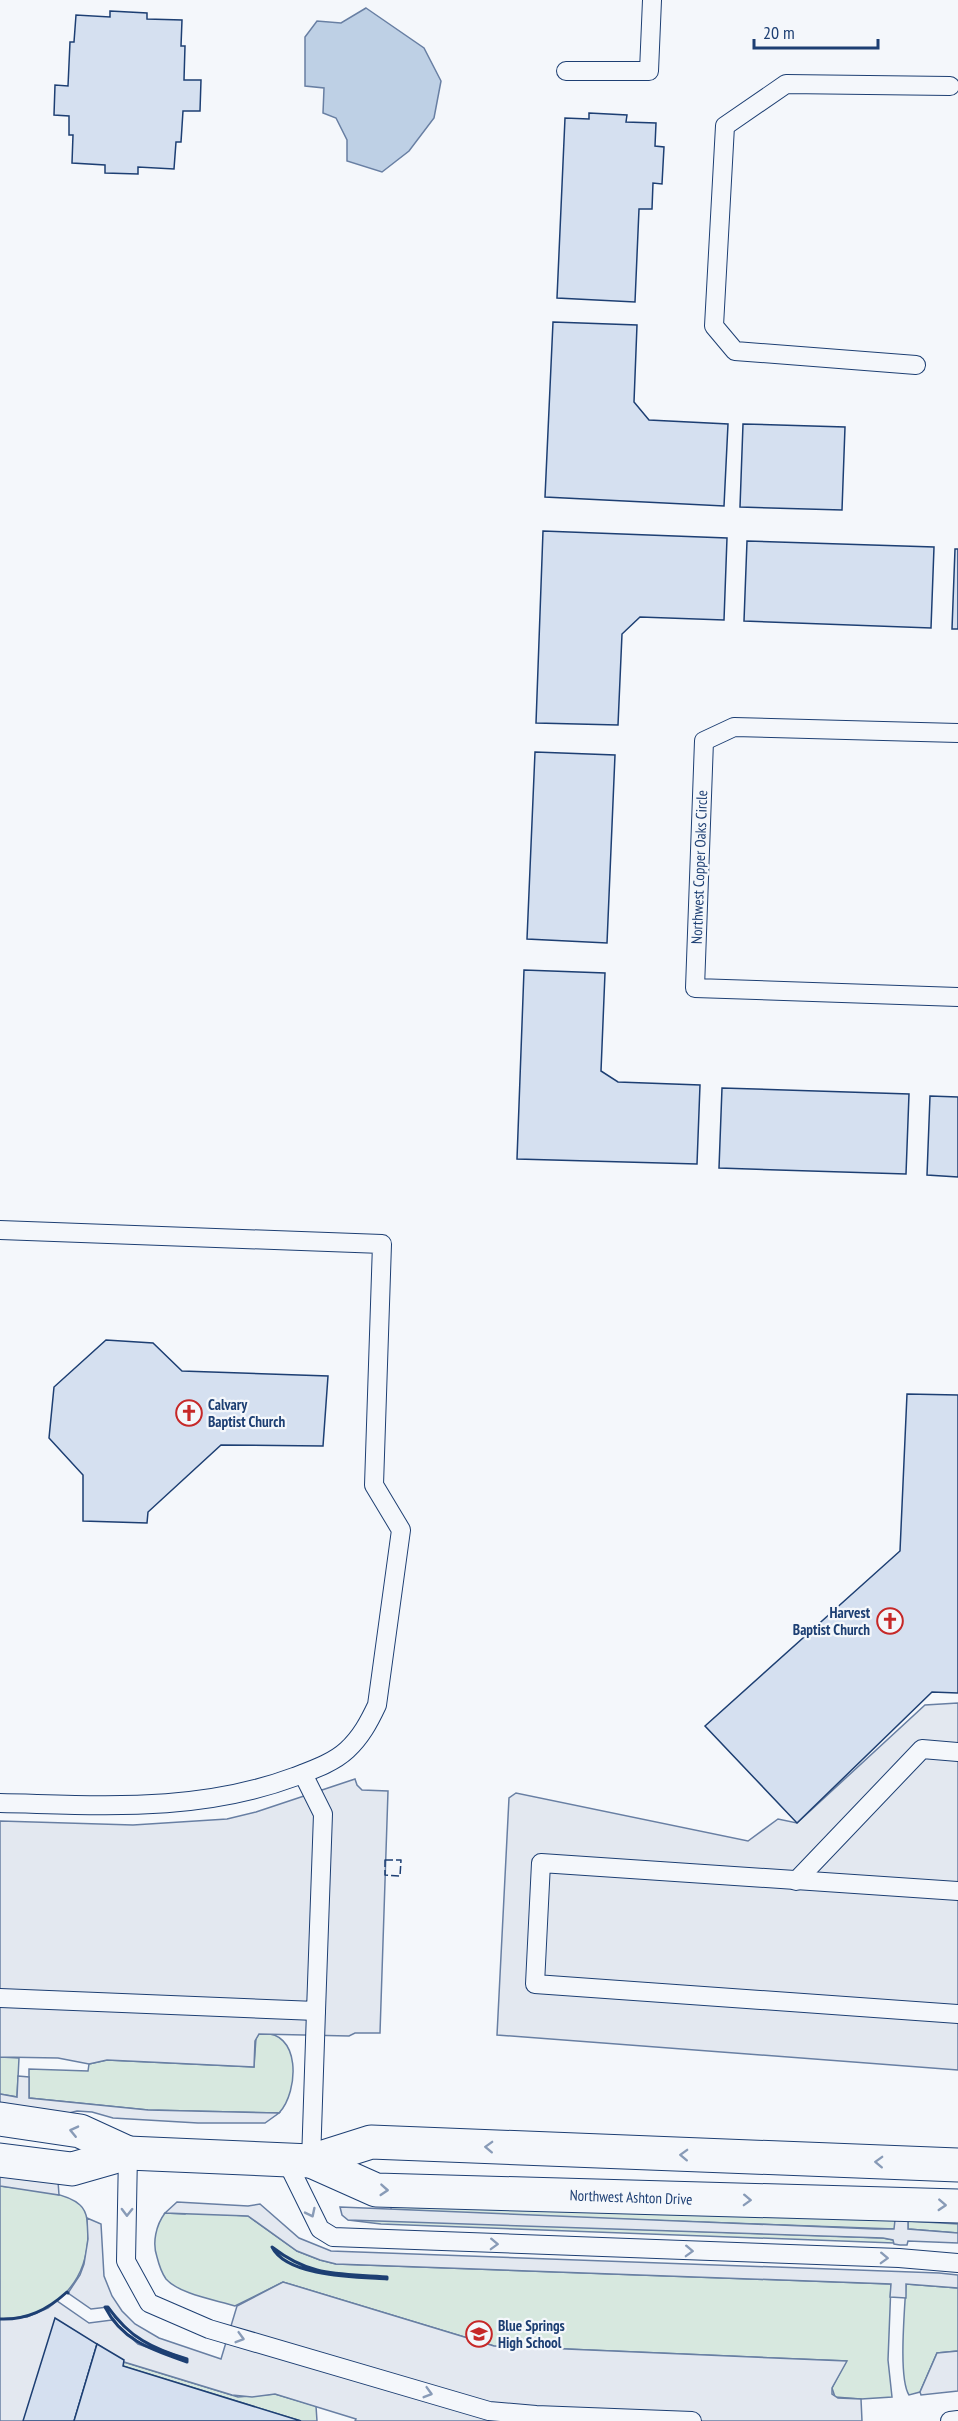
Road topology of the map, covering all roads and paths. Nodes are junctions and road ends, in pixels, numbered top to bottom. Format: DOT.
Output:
graph roads {
  1 [pos="652,0"];
  2 [pos="566,71"];
  3 [pos="950,86"];
  4 [pos="916,365"];
  5 [pos="958,733"];
  6 [pos="958,997"];
  7 [pos="0,1230"];
  8 [pos="958,1752"];
  9 [pos="303,1774"];
  10 [pos="0,1803"];
  11 [pos="796,1881"];
  12 [pos="958,1891"];
  13 [pos="0,1998"];
  14 [pos="316,2011"];
  15 [pos="958,2014"];
  16 [pos="0,2119"];
  17 [pos="128,2153"];
  18 [pos="0,2160"];
  19 [pos="298,2161"];
  20 [pos="958,2165"];
  21 [pos="958,2206"];
  22 [pos="958,2263"];
  23 [pos="958,2420"];
  24 [pos="692,2421"];
  25 [pos="950,2421"];
  1 -- 2 [label="lane"];
  3 -- 4 [label="lane"];
  5 -- 6 [label="lane, Northwest Copper Oaks Circle"];
  7 -- 9 [label="lane"];
  8 -- 11 [label="lane"];
  9 -- 10 [label="lane"];
  9 -- 14 [label="lane"];
  11 -- 12 [label="lane"];
  11 -- 15 [label="lane"];
  13 -- 14 [label="lane"];
  14 -- 19 [label="lane"];
  17 -- 16 [label="street, Northwest Ashton Drive, one-way"];
  17 -- 18 [label="street, Northwest Ashton Drive"];
  17 -- 19 [label="street, Northwest Ashton Drive"];
  17 -- 24 [label="lane, one-way"];
  20 -- 19 [label="street, Northwest Ashton Drive, one-way"];
  19 -- 21 [label="street, Northwest Ashton Drive, one-way"];
  19 -- 22 [label="lane, one-way"];
  23 -- 25 [label="lane"];
}
